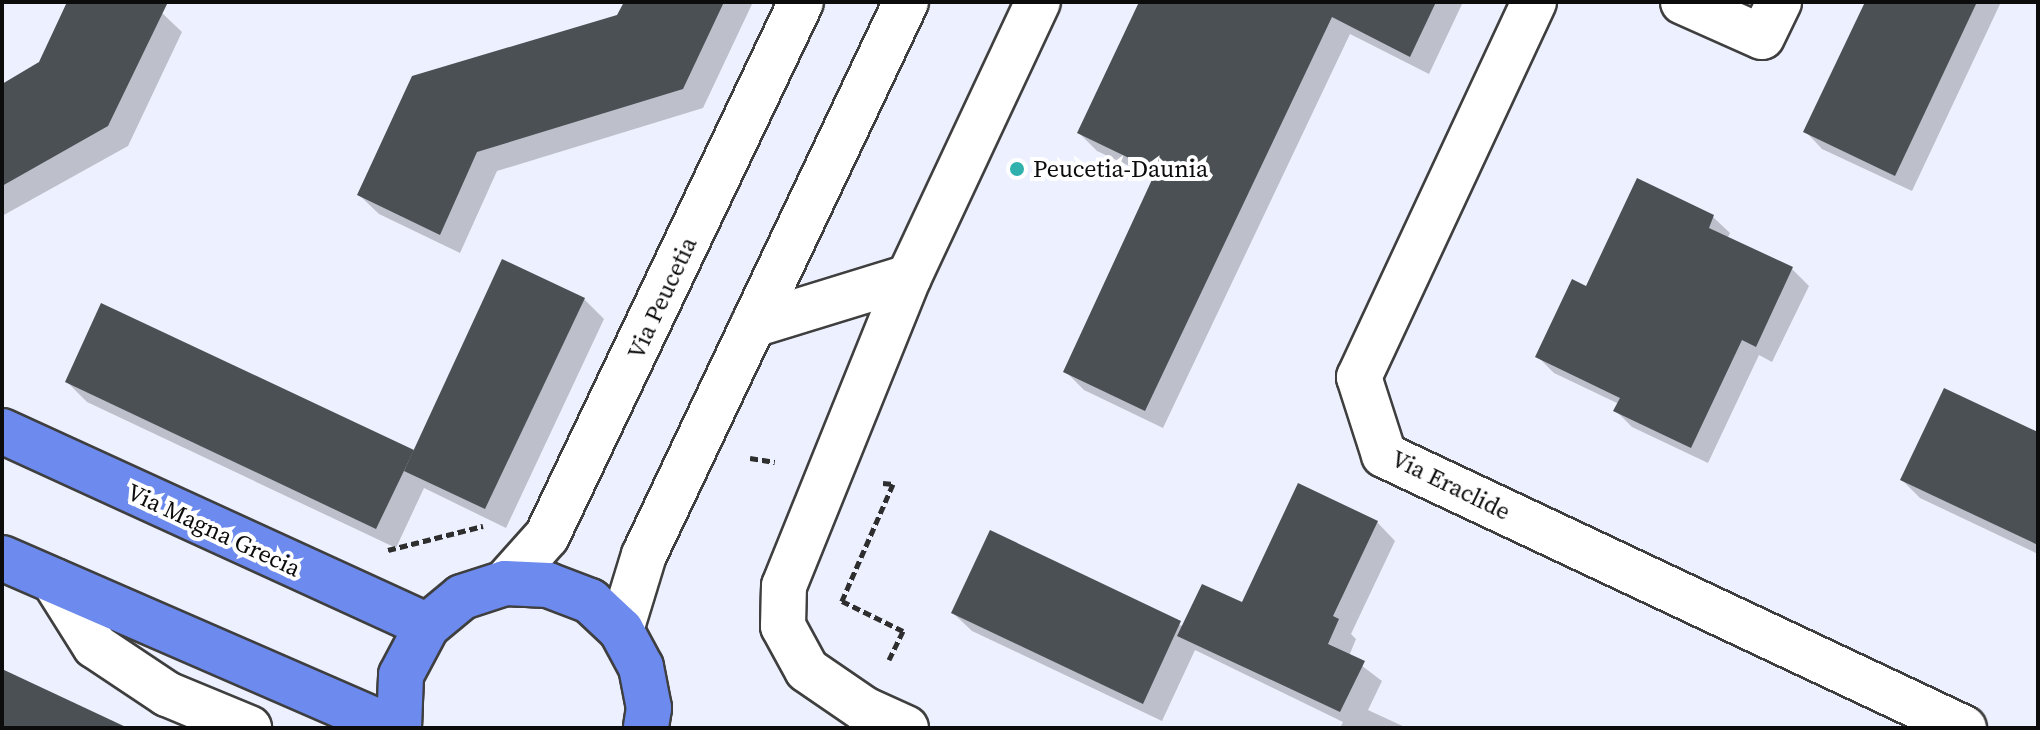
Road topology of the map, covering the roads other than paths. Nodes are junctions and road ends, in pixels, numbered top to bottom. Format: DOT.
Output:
graph roads {
  1 [pos="801,2"];
  2 [pos="906,2"];
  3 [pos="1038,2"];
  4 [pos="1534,2"];
  5 [pos="1683,2"];
  6 [pos="1770,19"];
  7 [pos="909,277"];
  8 [pos="753,325"];
  9 [pos="2,431"];
  10 [pos="2,558"];
  11 [pos="54,581"];
  12 [pos="505,583"];
  13 [pos="427,626"];
  14 [pos="621,630"];
  15 [pos="656,721"];
  16 [pos="249,728"];
  17 [pos="396,728"];
  18 [pos="906,728"];
  19 [pos="1964,728"];
  1 -- 12 [label="street, Via Peucetia"];
  2 -- 8 [label="street"];
  3 -- 7 [label="street"];
  4 -- 19 [label="street, Via Eraclide"];
  5 -- 6 [label="street"];
  7 -- 8 [label="street"];
  7 -- 18 [label="street"];
  8 -- 14 [label="street"];
  9 -- 13 [label="main road, Via Magna Grecia"];
  10 -- 11 [label="main road"];
  11 -- 16 [label="street"];
  11 -- 17 [label="main road"];
  12 -- 13 [label="main road"];
  12 -- 14 [label="main road"];
  13 -- 17 [label="main road"];
  14 -- 15 [label="main road"];
}
